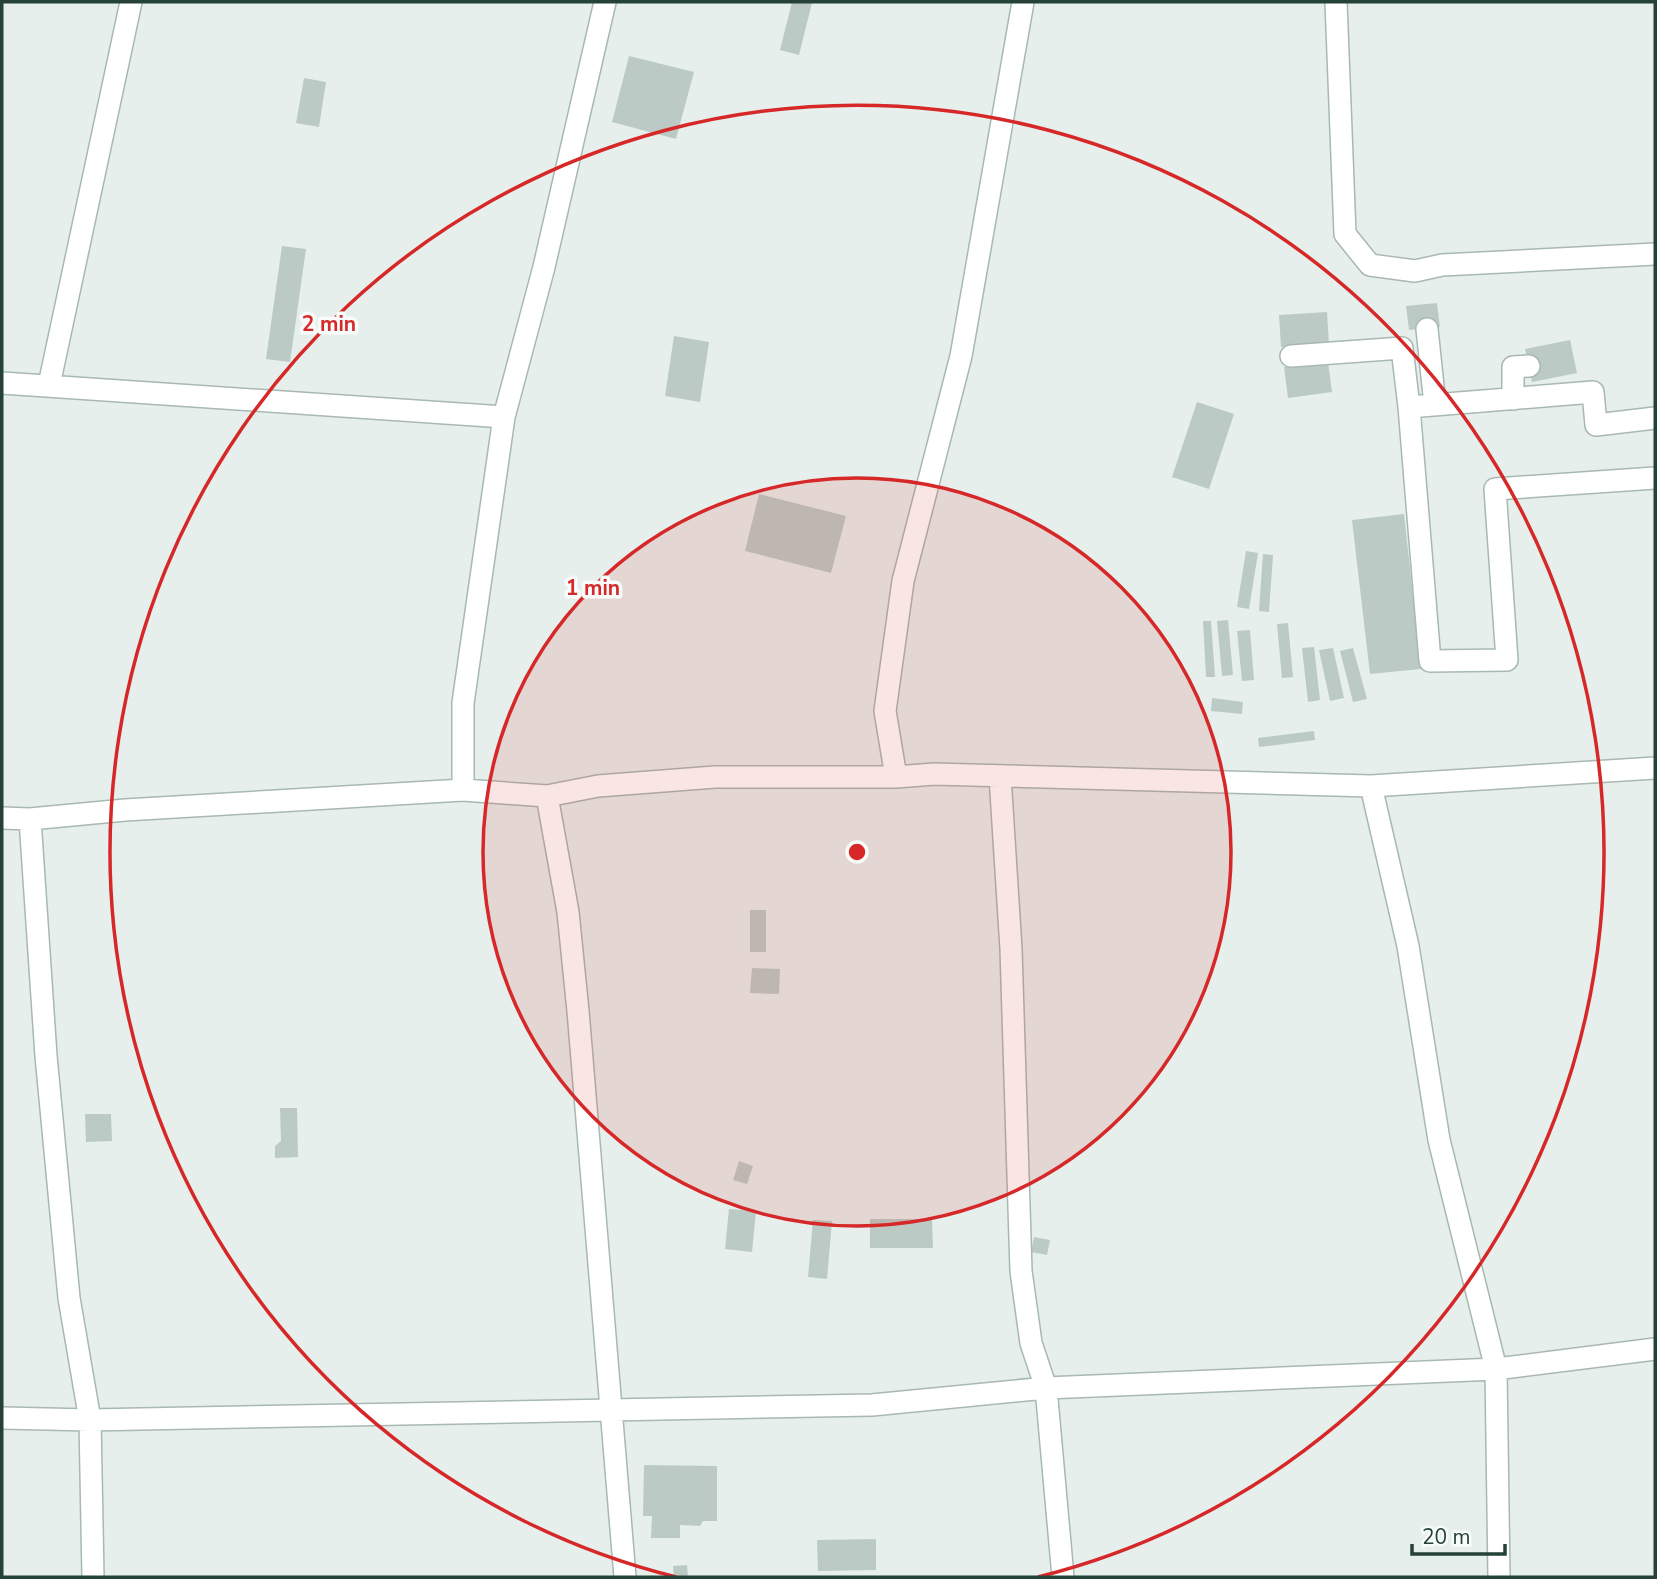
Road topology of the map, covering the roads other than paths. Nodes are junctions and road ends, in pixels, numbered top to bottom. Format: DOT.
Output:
graph roads {
  1 [pos="131,2"];
  2 [pos="605,2"];
  3 [pos="1023,2"];
  4 [pos="1336,2"];
  5 [pos="1655,254"];
  6 [pos="1427,329"];
  7 [pos="1292,356"];
  8 [pos="1529,366"];
  9 [pos="2,383"];
  10 [pos="49,385"];
  11 [pos="1513,399"];
  12 [pos="1434,405"];
  13 [pos="1409,407"];
  14 [pos="504,417"];
  15 [pos="1655,418"];
  16 [pos="1655,478"];
  17 [pos="1655,768"];
  18 [pos="1000,776"];
  19 [pos="896,777"];
  20 [pos="1371,786"];
  21 [pos="463,790"];
  22 [pos="547,796"];
  23 [pos="2,818"];
  24 [pos="30,819"];
  25 [pos="1655,1349"];
  26 [pos="1496,1369"];
  27 [pos="1046,1388"];
  28 [pos="612,1410"];
  29 [pos="2,1418"];
  30 [pos="90,1420"];
  31 [pos="93,1577"];
  32 [pos="625,1577"];
  33 [pos="1063,1577"];
  34 [pos="1499,1577"];
  1 -- 10 [label="street"];
  2 -- 14 [label="street"];
  3 -- 19 [label="street"];
  4 -- 5 [label="street"];
  6 -- 12 [label="street"];
  7 -- 13 [label="street"];
  8 -- 11 [label="street"];
  9 -- 10 [label="street"];
  10 -- 14 [label="street"];
  11 -- 12 [label="street"];
  11 -- 15 [label="street"];
  12 -- 13 [label="street"];
  13 -- 16 [label="street"];
  14 -- 21 [label="street"];
  17 -- 20 [label="street"];
  18 -- 19 [label="street"];
  18 -- 20 [label="street"];
  18 -- 27 [label="street"];
  19 -- 22 [label="street"];
  20 -- 26 [label="street"];
  21 -- 22 [label="street"];
  21 -- 24 [label="street"];
  22 -- 28 [label="street"];
  23 -- 24 [label="street"];
  24 -- 30 [label="street"];
  25 -- 26 [label="street"];
  26 -- 27 [label="street"];
  26 -- 34 [label="street"];
  27 -- 28 [label="street"];
  27 -- 33 [label="street"];
  28 -- 30 [label="street"];
  28 -- 32 [label="street"];
  29 -- 30 [label="street"];
  30 -- 31 [label="street"];
}
